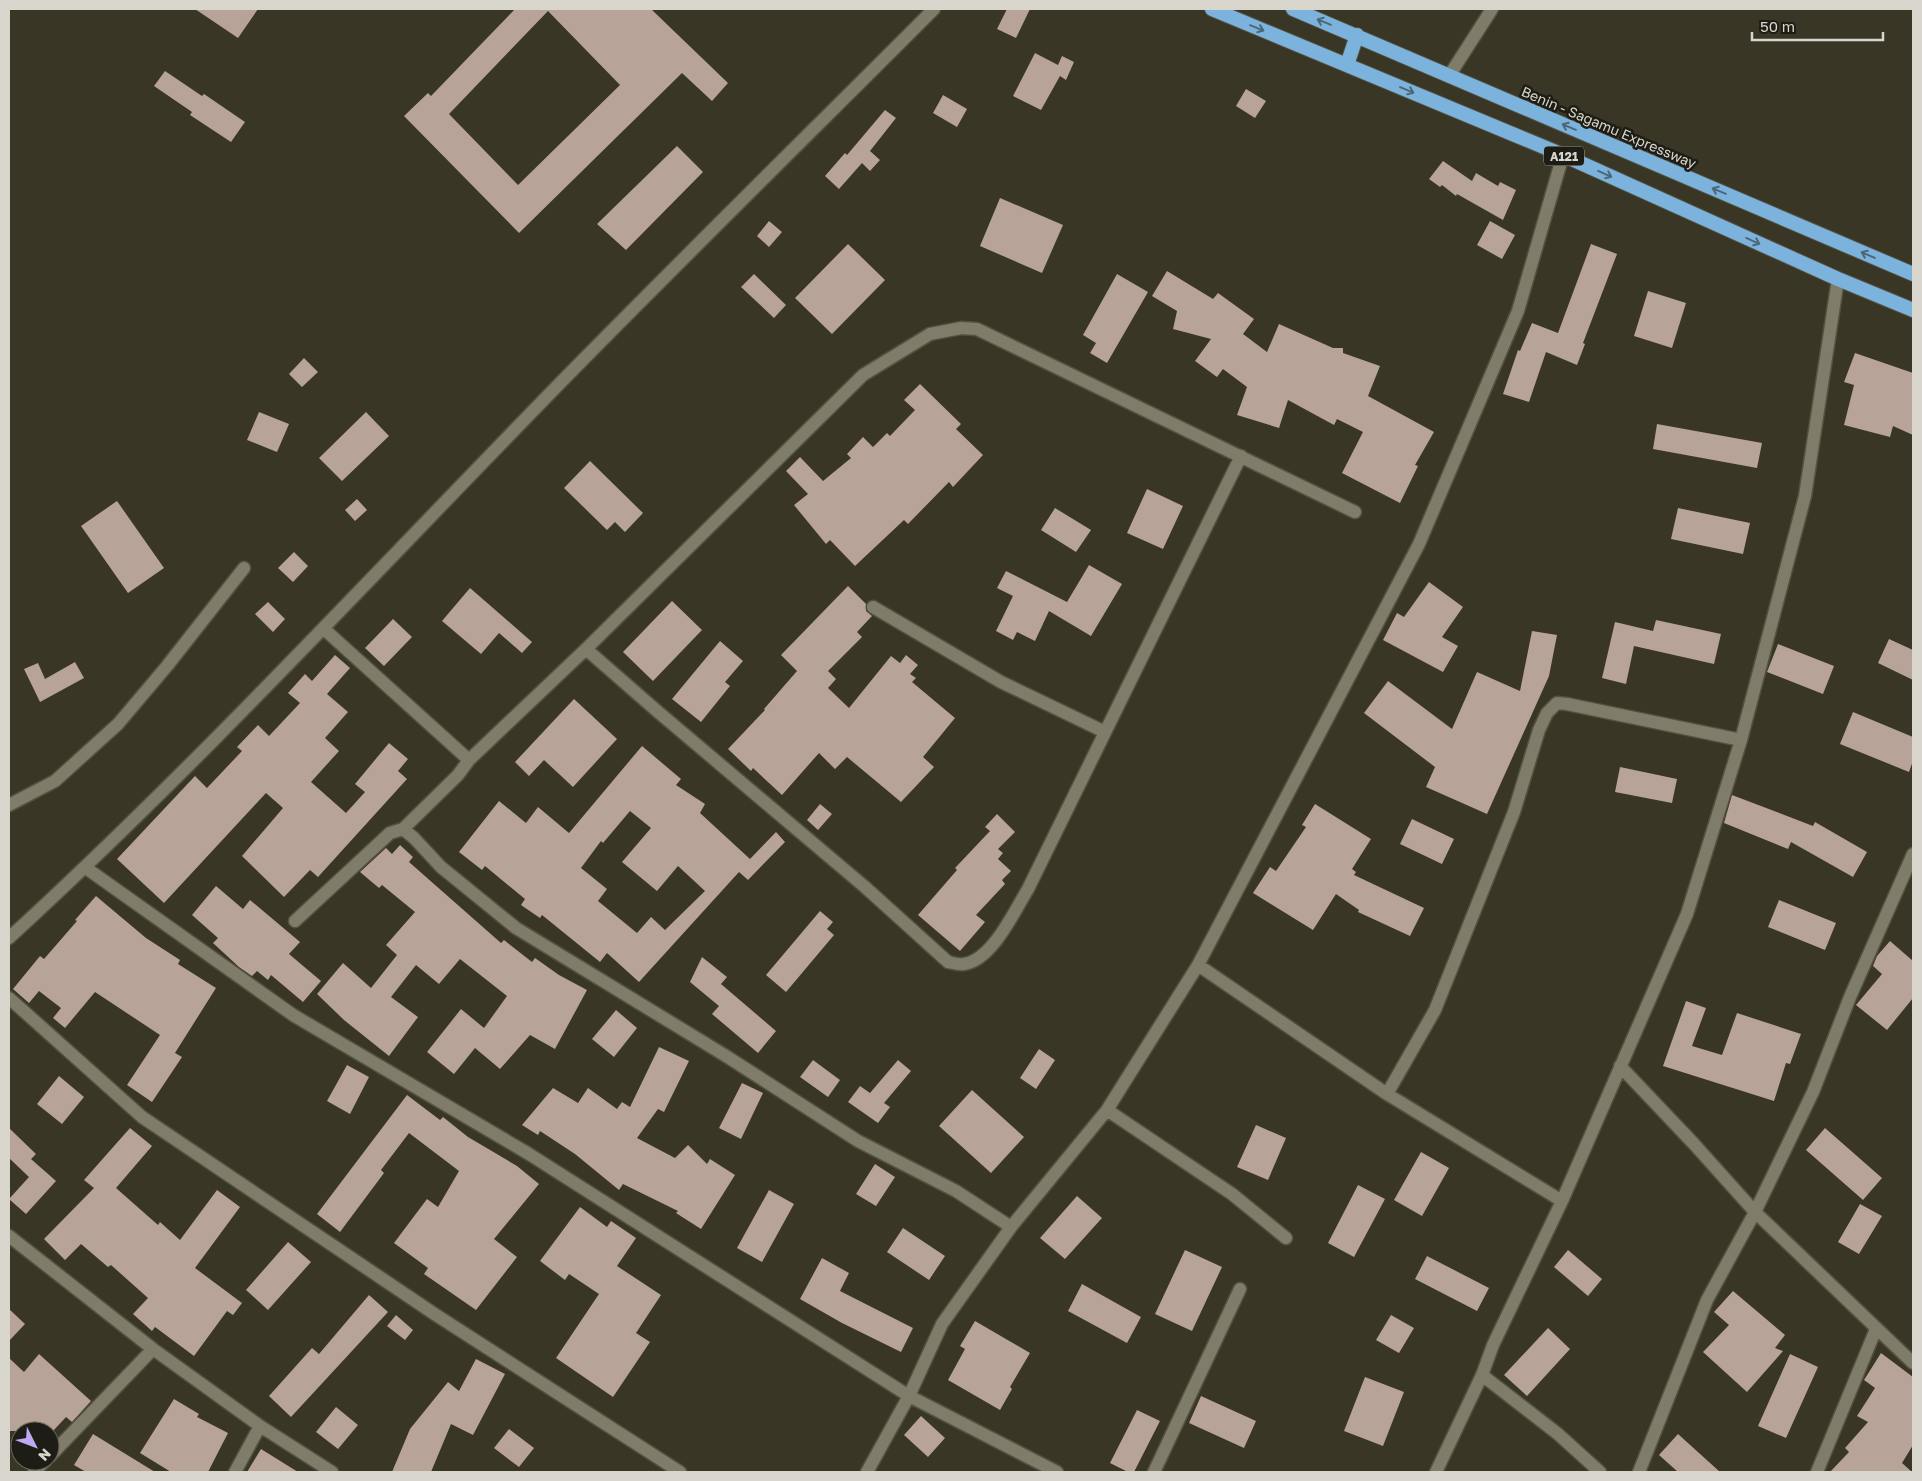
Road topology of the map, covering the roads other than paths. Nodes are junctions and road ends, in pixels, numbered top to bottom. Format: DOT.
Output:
graph roads {
  1 [pos="934,9"];
  2 [pos="1212,9"];
  3 [pos="1293,9"];
  4 [pos="1492,9"];
  5 [pos="1357,35"];
  6 [pos="1347,65"];
  7 [pos="1449,76"];
  8 [pos="1564,156"];
  9 [pos="1913,274"];
  10 [pos="1838,279"];
  11 [pos="1913,310"];
  12 [pos="1241,456"];
  13 [pos="1355,512"];
  14 [pos="244,568"];
  15 [pos="873,607"];
  16 [pos="324,629"];
  17 [pos="586,649"];
  18 [pos="1105,732"];
  19 [pos="1741,740"];
  20 [pos="469,760"];
  21 [pos="9,806"];
  22 [pos="403,829"];
  23 [pos="1913,854"];
  24 [pos="86,868"];
  25 [pos="294,920"];
  26 [pos="9,938"];
  27 [pos="1198,965"];
  28 [pos="9,998"];
  29 [pos="1620,1066"];
  30 [pos="1387,1094"];
  31 [pos="1107,1110"];
  32 [pos="1562,1201"];
  33 [pos="1755,1212"];
  34 [pos="1011,1227"];
  35 [pos="10,1238"];
  36 [pos="1286,1238"];
  37 [pos="1240,1290"];
  38 [pos="1876,1329"];
  39 [pos="153,1349"];
  40 [pos="1913,1363"];
  41 [pos="1482,1375"];
  42 [pos="909,1396"];
  43 [pos="260,1426"];
  44 [pos="60,1446"];
  45 [pos="235,1472"];
  46 [pos="332,1472"];
  47 [pos="680,1472"];
  48 [pos="867,1472"];
  49 [pos="1057,1472"];
  50 [pos="1154,1472"];
  51 [pos="1436,1472"];
  52 [pos="1600,1472"];
  53 [pos="1639,1472"];
  54 [pos="1817,1472"];
  1 -- 16 [label="street"];
  2 -- 6 [label="highway, A121, one-way"];
  5 -- 3 [label="highway, Benin - Sagamu Expressway / A121, one-way"];
  4 -- 7 [label="street"];
  5 -- 6 [label="highway"];
  5 -- 7 [label="highway, Benin - Sagamu Expressway / A121"];
  6 -- 8 [label="highway, A121, one-way"];
  9 -- 7 [label="highway, Benin - Sagamu Expressway / A121, one-way"];
  8 -- 10 [label="highway, A121, one-way"];
  8 -- 27 [label="street"];
  10 -- 11 [label="highway, A121"];
  10 -- 19 [label="street"];
  12 -- 13 [label="street"];
  12 -- 17 [label="street"];
  12 -- 18 [label="street"];
  14 -- 21 [label="street"];
  15 -- 18 [label="street"];
  16 -- 20 [label="street"];
  16 -- 24 [label="street"];
  17 -- 18 [label="street"];
  17 -- 20 [label="street"];
  19 -- 29 [label="street"];
  19 -- 30 [label="street"];
  20 -- 22 [label="street"];
  22 -- 25 [label="street"];
  22 -- 34 [label="street"];
  23 -- 33 [label="street"];
  24 -- 26 [label="street"];
  24 -- 42 [label="street"];
  27 -- 30 [label="street"];
  27 -- 31 [label="street"];
  28 -- 47 [label="street"];
  29 -- 32 [label="street"];
  29 -- 33 [label="street"];
  30 -- 32 [label="street"];
  31 -- 34 [label="street"];
  31 -- 36 [label="street"];
  32 -- 41 [label="street"];
  33 -- 38 [label="street"];
  33 -- 53 [label="street"];
  34 -- 42 [label="street"];
  35 -- 39 [label="street"];
  37 -- 50 [label="street"];
  38 -- 40 [label="street"];
  38 -- 54 [label="street"];
  39 -- 43 [label="street"];
  39 -- 44 [label="street"];
  41 -- 51 [label="street"];
  41 -- 52 [label="street"];
  42 -- 48 [label="street"];
  42 -- 49 [label="street"];
  43 -- 45 [label="street"];
  43 -- 46 [label="street"];
}
